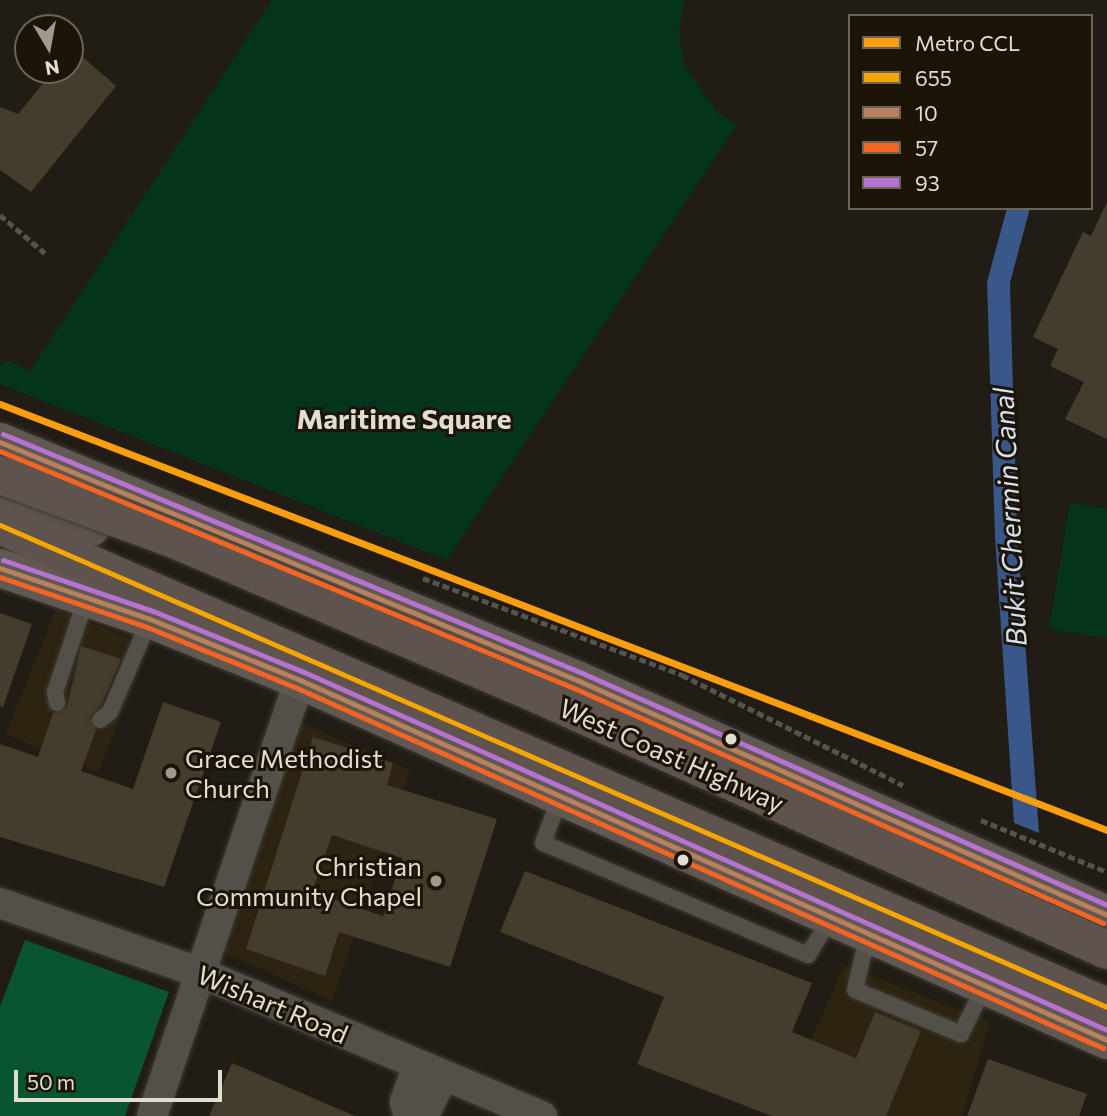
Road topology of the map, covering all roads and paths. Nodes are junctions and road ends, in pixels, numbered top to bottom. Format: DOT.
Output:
graph roads {
  1 [pos="0,215"];
  2 [pos="45,253"];
  3 [pos="0,442"];
  4 [pos="0,475"];
  5 [pos="0,497"];
  6 [pos="0,525"];
  7 [pos="0,568"];
  8 [pos="87,596"];
  9 [pos="150,619"];
  10 [pos="506,655"];
  11 [pos="300,680"];
  12 [pos="57,703"];
  13 [pos="100,720"];
  14 [pos="562,793"];
  15 [pos="0,903"];
  16 [pos="1107,915"];
  17 [pos="832,916"];
  18 [pos="868,933"];
  19 [pos="1107,950"];
  20 [pos="201,973"];
  21 [pos="984,987"];
  22 [pos="1107,1007"];
  23 [pos="1107,1040"];
  24 [pos="430,1071"];
  25 [pos="152,1116"];
  26 [pos="409,1116"];
  27 [pos="542,1116"];
  1 -- 2 [label="path"];
  3 -- 10 [label="main road"];
  4 -- 19 [label="highway, West Coast Highway, bridge"];
  5 -- 10 [label="highway"];
  6 -- 22 [label="highway"];
  7 -- 8 [label="main road"];
  8 -- 9 [label="main road"];
  8 -- 12 [label="lane"];
  9 -- 11 [label="main road"];
  9 -- 13 [label="lane"];
  10 -- 16 [label="main road"];
  11 -- 14 [label="main road"];
  11 -- 20 [label="street"];
  14 -- 17 [label="main road"];
  14 -- 17 [label="lane"];
  15 -- 20 [label="street, Wishart Road"];
  17 -- 18 [label="main road"];
  18 -- 21 [label="main road"];
  18 -- 21 [label="lane"];
  20 -- 24 [label="street, Wishart Road"];
  20 -- 25 [label="street"];
  21 -- 23 [label="main road"];
  24 -- 26 [label="street"];
  24 -- 27 [label="street, Wishart Road"];
}
